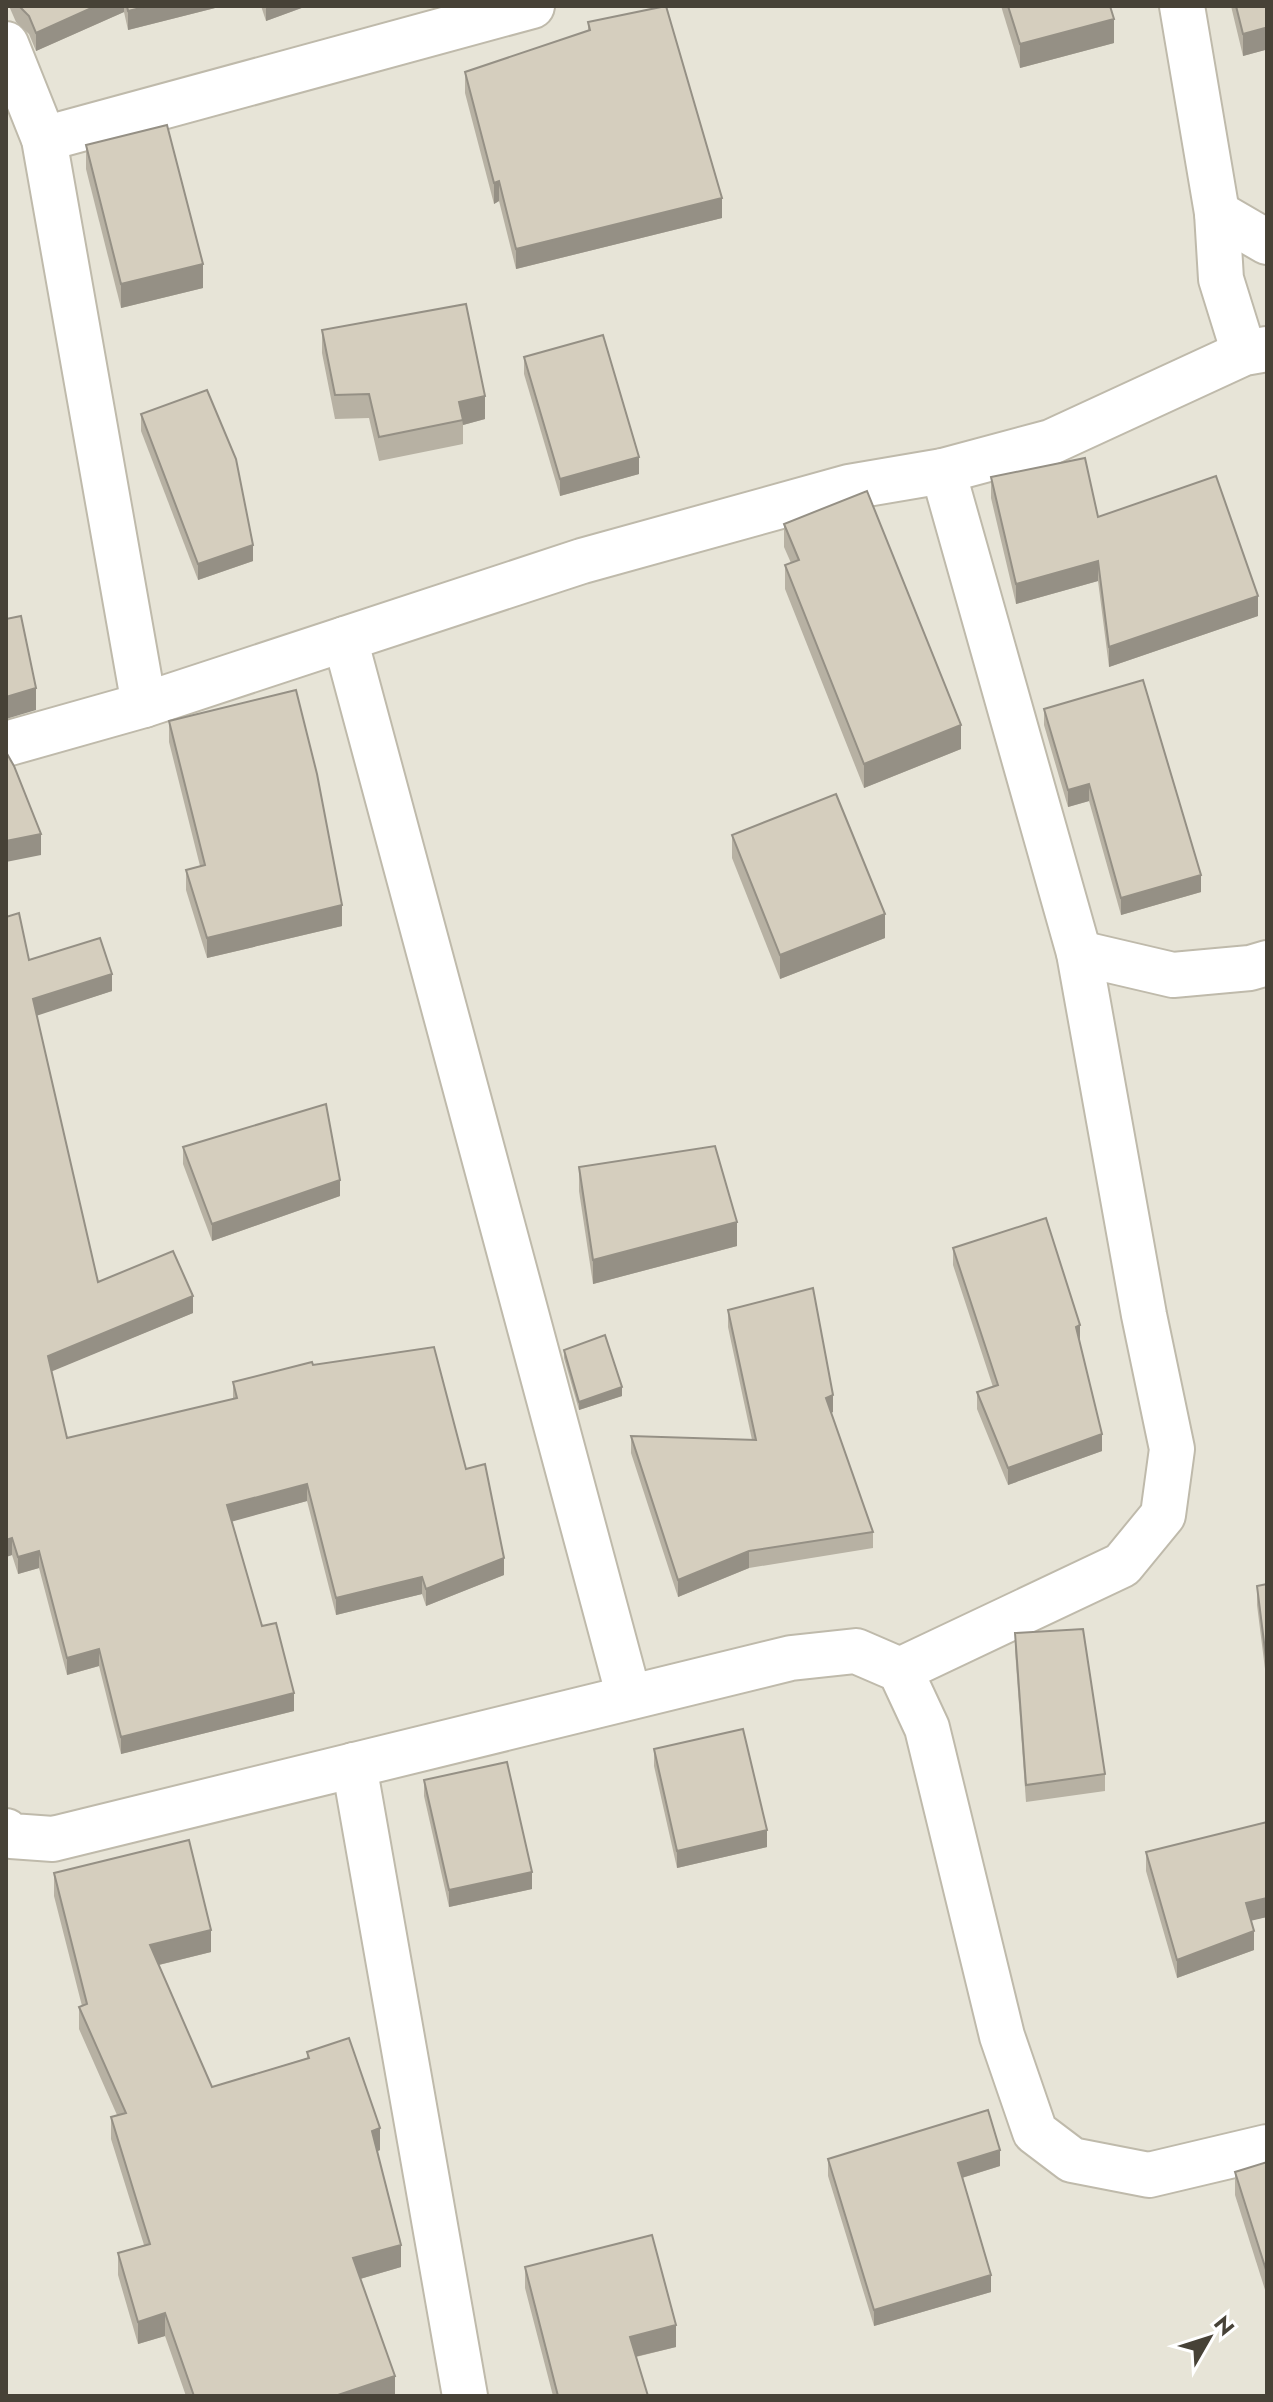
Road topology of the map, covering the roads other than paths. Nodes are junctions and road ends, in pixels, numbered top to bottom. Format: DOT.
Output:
graph roads {
  1 [pos="530,6"];
  2 [pos="1182,6"];
  3 [pos="6,44"];
  4 [pos="44,139"];
  5 [pos="1217,213"];
  6 [pos="1267,242"];
  7 [pos="1255,351"];
  8 [pos="943,471"];
  9 [pos="345,639"];
  10 [pos="144,705"];
  11 [pos="6,744"];
  12 [pos="1079,953"];
  13 [pos="1267,963"];
  14 [pos="900,1670"];
  15 [pos="629,1697"];
  16 [pos="354,1765"];
  17 [pos="6,1831"];
  18 [pos="1267,2147"];
  19 [pos="465,2396"];
  1 -- 4 [label="street"];
  2 -- 5 [label="street"];
  3 -- 4 [label="street"];
  4 -- 10 [label="street"];
  5 -- 6 [label="street"];
  5 -- 7 [label="street"];
  7 -- 8 [label="street"];
  8 -- 9 [label="street"];
  8 -- 12 [label="street"];
  9 -- 10 [label="street"];
  9 -- 15 [label="street"];
  10 -- 11 [label="street"];
  12 -- 13 [label="street"];
  12 -- 14 [label="street"];
  14 -- 15 [label="street"];
  14 -- 18 [label="street"];
  15 -- 16 [label="street"];
  16 -- 17 [label="street"];
  16 -- 19 [label="street"];
}
